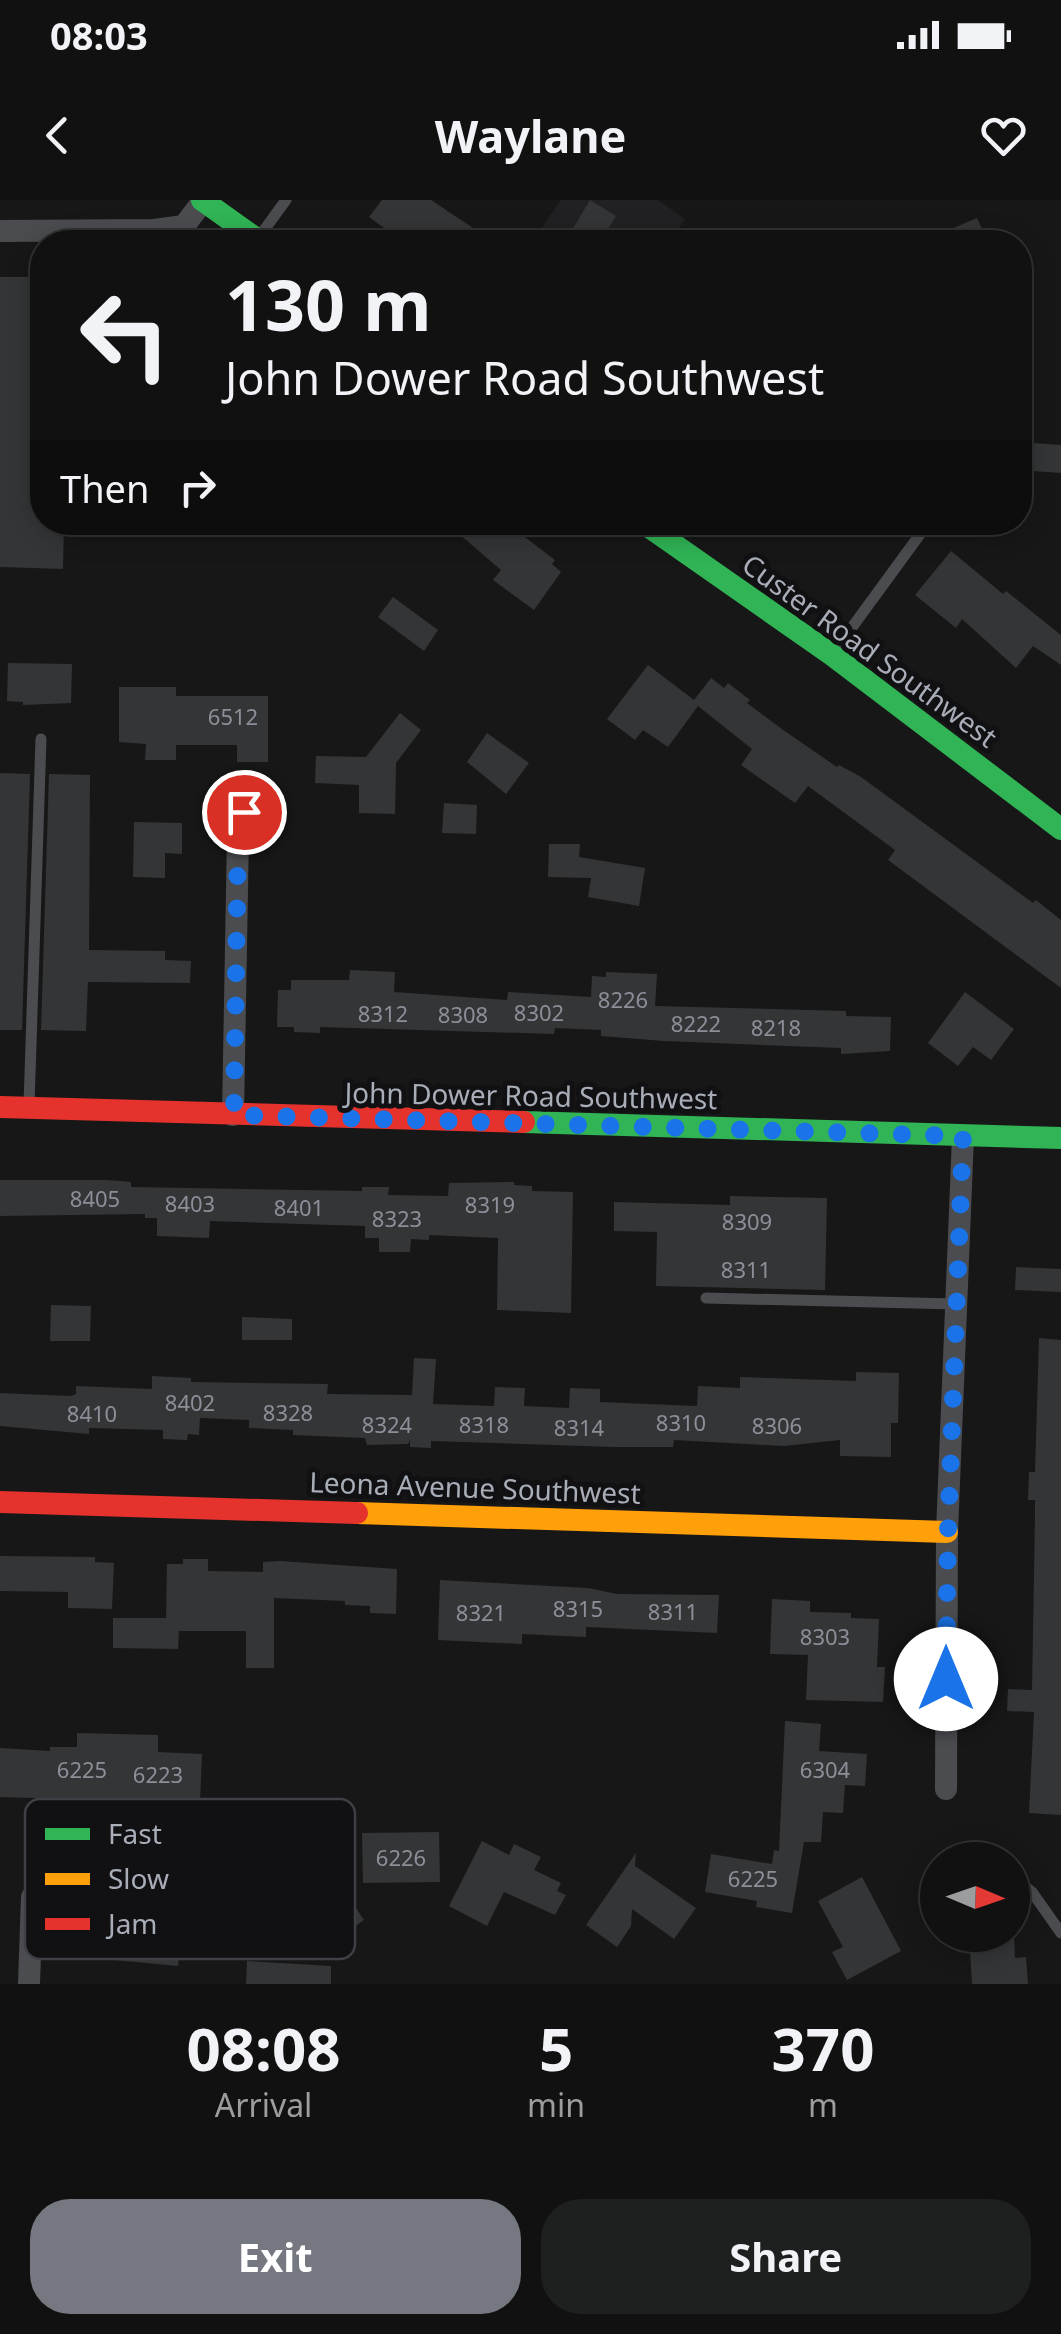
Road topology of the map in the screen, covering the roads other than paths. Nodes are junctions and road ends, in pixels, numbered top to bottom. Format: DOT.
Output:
graph roads {
  1 [pos="202,200"];
  2 [pos="286,200"];
  3 [pos="159,230"];
  4 [pos="244,230"];
  5 [pos="266,230"];
  6 [pos="0,231"];
  7 [pos="30,233"];
  8 [pos="661,535"];
  9 [pos="920,535"];
  10 [pos="832,655"];
  11 [pos="40,739"];
  12 [pos="244,812"];
  13 [pos="1061,829"];
  14 [pos="0,1108"];
  15 [pos="29,1108"];
  16 [pos="234,1115"];
  17 [pos="963,1136"];
  18 [pos="1061,1138"];
  19 [pos="706,1298"];
  20 [pos="956,1304"];
  21 [pos="0,1502"];
  22 [pos="948,1532"];
  23 [pos="946,1789"];
  24 [pos="1030,1890"];
  25 [pos="1061,1933"];
  26 [pos="30,1959"];
  27 [pos="29,1984"];
  1 -- 3 [label="street"];
  1 -- 4 [label="street"];
  2 -- 5 [label="lane"];
  6 -- 7 [label="street"];
  8 -- 10 [label="street, Custer Road Southwest"];
  9 -- 10 [label="lane"];
  10 -- 13 [label="street, Custer Road Southwest"];
  11 -- 15 [label="lane"];
  12 -- 16 [label="street"];
  14 -- 15 [label="street, John Dower Road Southwest"];
  15 -- 16 [label="street, John Dower Road Southwest"];
  16 -- 17 [label="street, John Dower Road Southwest"];
  17 -- 18 [label="street, John Dower Road Southwest"];
  17 -- 20 [label="street"];
  19 -- 20 [label="lane"];
  20 -- 22 [label="street"];
  21 -- 22 [label="street, Leona Avenue Southwest"];
  22 -- 23 [label="street"];
  24 -- 25 [label="lane"];
  26 -- 27 [label="street"];
}
